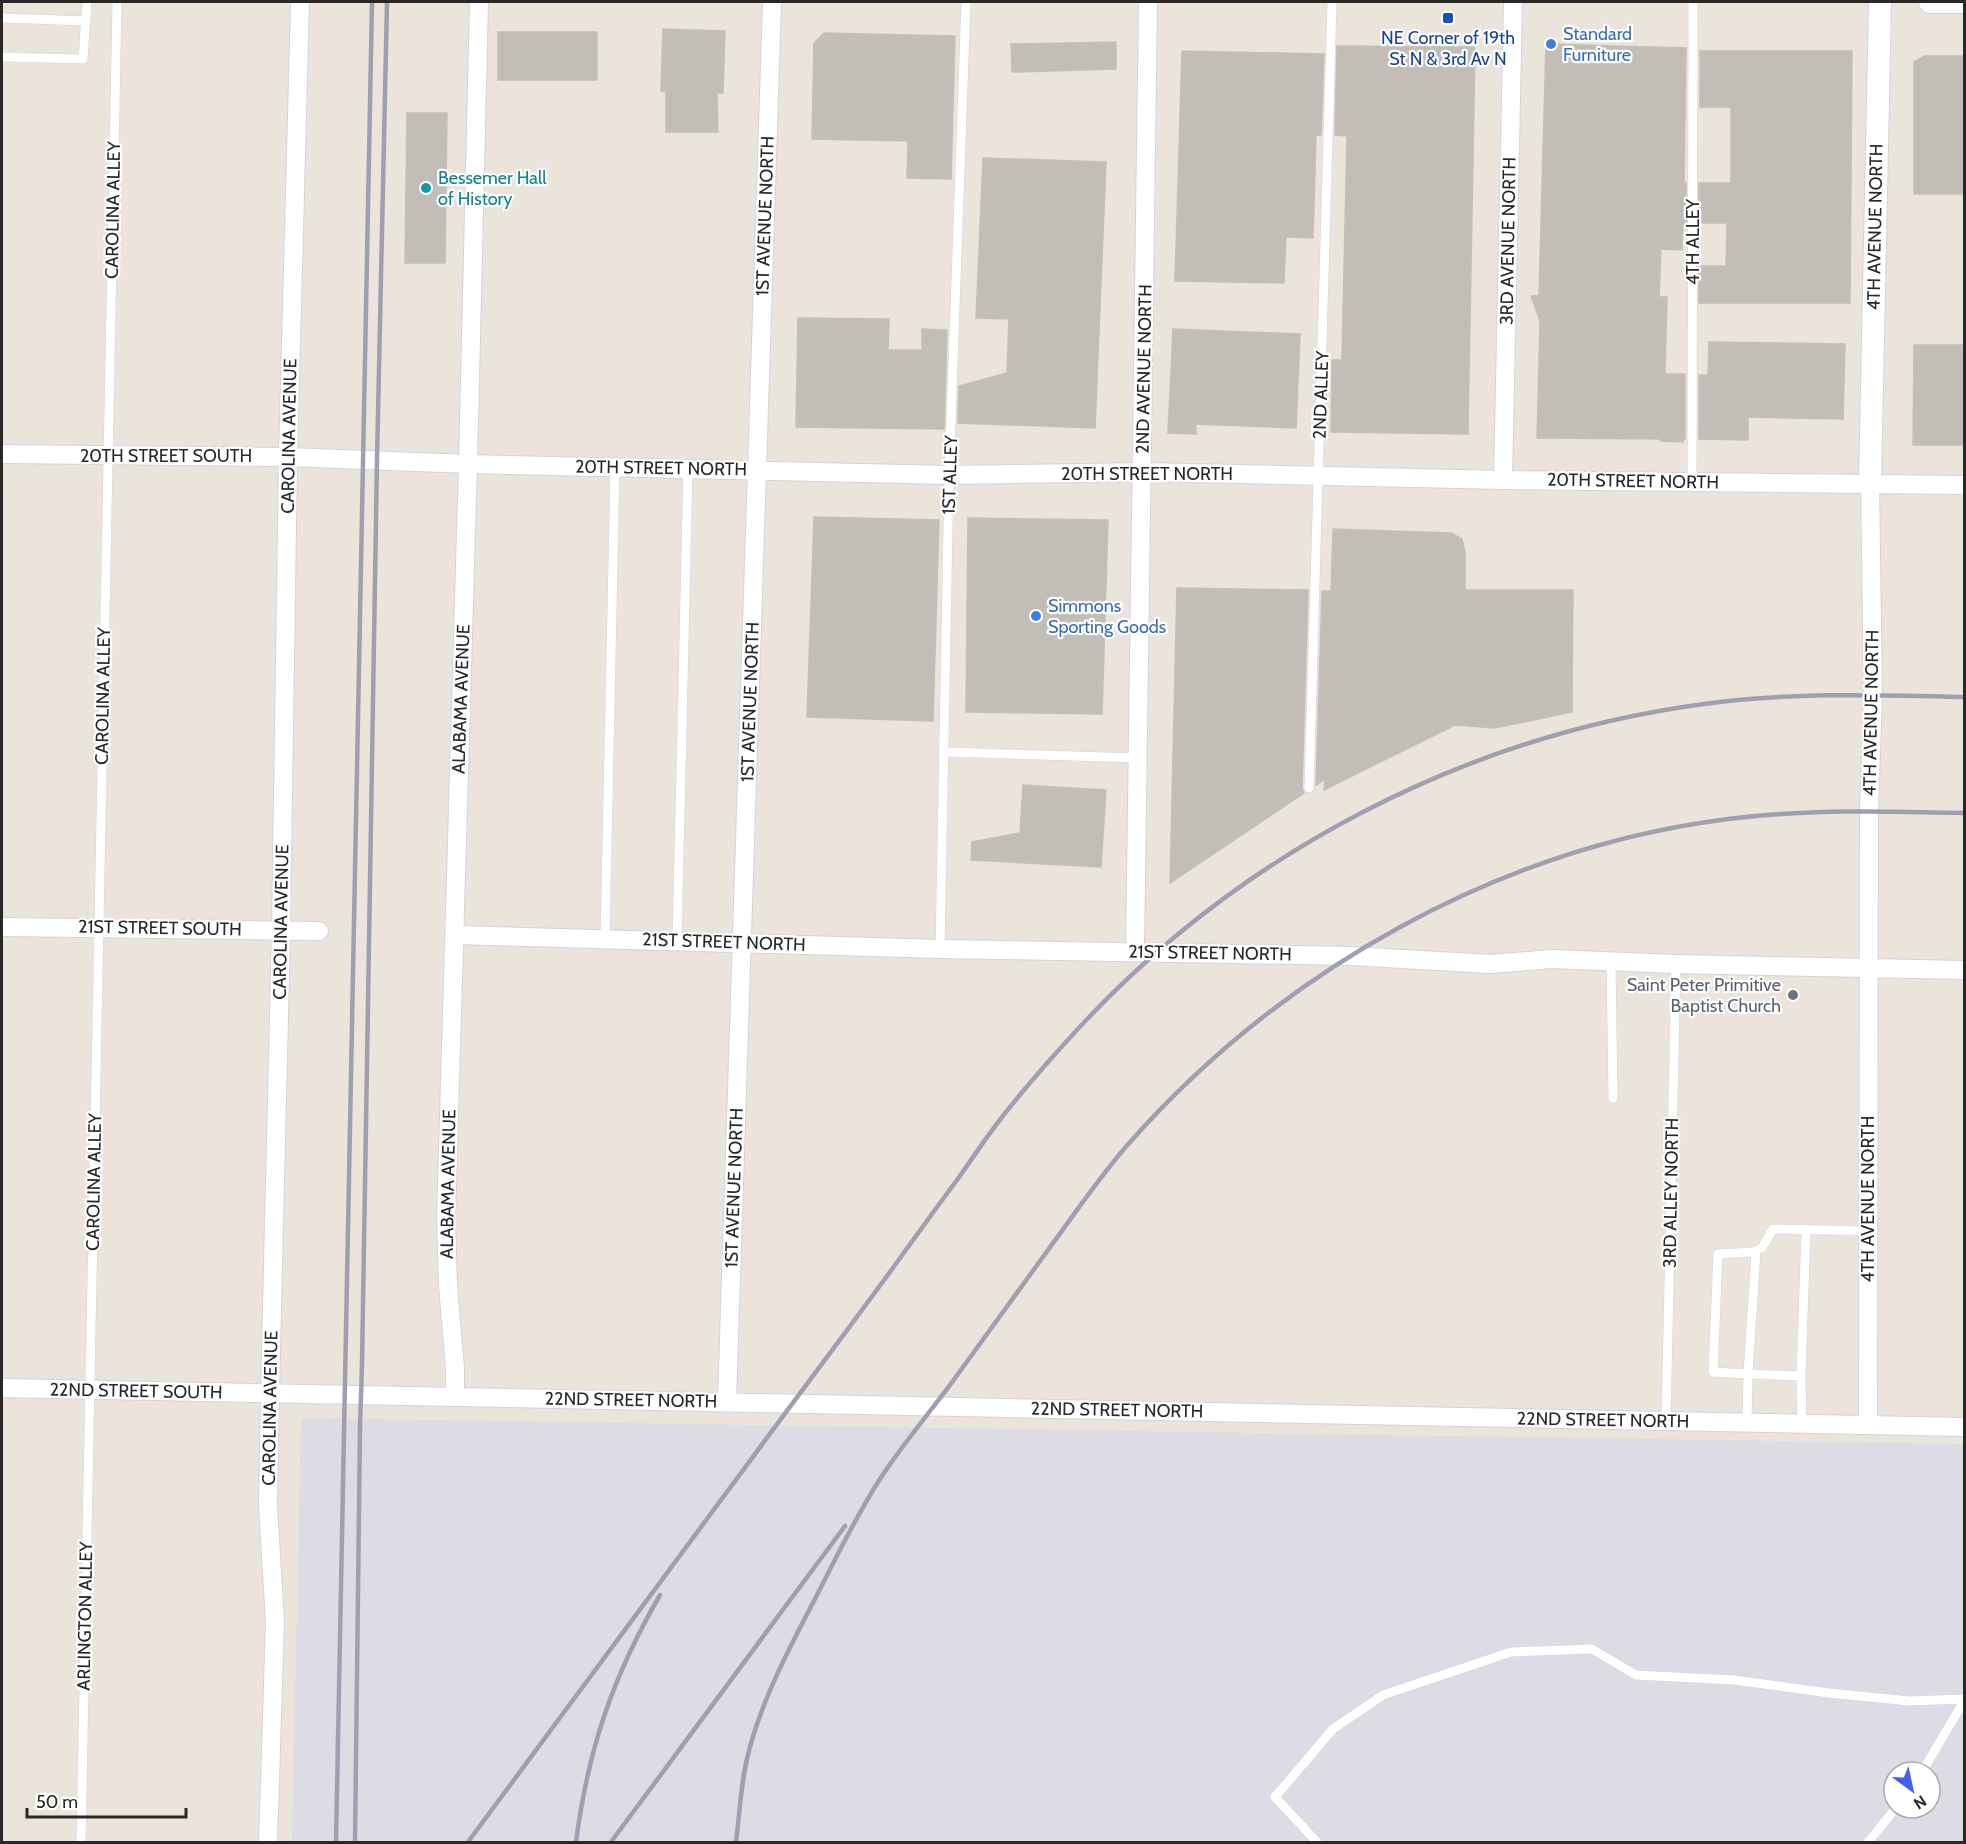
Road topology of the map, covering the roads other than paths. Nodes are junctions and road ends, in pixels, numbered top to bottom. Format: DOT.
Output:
graph roads {
  1 [pos="87,2"];
  2 [pos="117,2"];
  3 [pos="300,2"];
  4 [pos="478,2"];
  5 [pos="772,2"];
  6 [pos="966,2"];
  7 [pos="1149,2"];
  8 [pos="1332,2"];
  9 [pos="1513,2"];
  10 [pos="1693,2"];
  11 [pos="1880,2"];
  12 [pos="1930,2"];
  13 [pos="1965,2"];
  14 [pos="2,18"];
  15 [pos="86,21"];
  16 [pos="2,57"];
  17 [pos="2,454"];
  18 [pos="108,456"];
  19 [pos="288,457"];
  20 [pos="330,459"];
  21 [pos="468,464"];
  22 [pos="615,467"];
  23 [pos="688,468"];
  24 [pos="757,470"];
  25 [pos="1143,472"];
  26 [pos="949,475"];
  27 [pos="1318,477"];
  28 [pos="1503,480"];
  29 [pos="1692,482"];
  30 [pos="1870,483"];
  31 [pos="1965,485"];
  32 [pos="944,752"];
  33 [pos="1138,758"];
  34 [pos="1309,788"];
  35 [pos="2,927"];
  36 [pos="99,928"];
  37 [pos="281,930"];
  38 [pos="319,931"];
  39 [pos="455,935"];
  40 [pos="605,939"];
  41 [pos="677,941"];
  42 [pos="742,942"];
  43 [pos="940,949"];
  44 [pos="1135,952"];
  45 [pos="1611,962"];
  46 [pos="1676,964"];
  47 [pos="1869,967"];
  48 [pos="1965,970"];
  49 [pos="1613,1098"];
  50 [pos="1806,1230"];
  51 [pos="1868,1231"];
  52 [pos="1756,1251"];
  53 [pos="1748,1374"];
  54 [pos="1800,1376"];
  55 [pos="2,1388"];
  56 [pos="90,1390"];
  57 [pos="270,1393"];
  58 [pos="455,1395"];
  59 [pos="727,1402"];
  60 [pos="1666,1421"];
  61 [pos="1747,1422"];
  62 [pos="1802,1424"];
  63 [pos="1868,1425"];
  64 [pos="1965,1427"];
  65 [pos="1965,1700"];
  66 [pos="1929,1760"];
  67 [pos="1886,1820"];
  68 [pos="81,1842"];
  69 [pos="268,1842"];
  70 [pos="1317,1842"];
  71 [pos="1868,1842"];
  1 -- 15 [label="lane"];
  2 -- 18 [label="lane, CAROLINA ALLEY"];
  3 -- 19 [label="street, CAROLINA AVENUE"];
  4 -- 21 [label="street, ALABAMA AVENUE"];
  5 -- 24 [label="street, 1ST AVENUE NORTH"];
  6 -- 26 [label="lane, 1ST ALLEY"];
  7 -- 25 [label="street, 2ND AVENUE NORTH"];
  8 -- 27 [label="lane, 2ND ALLEY"];
  9 -- 28 [label="street, 3RD AVENUE NORTH"];
  10 -- 29 [label="lane, 4TH ALLEY"];
  11 -- 30 [label="street, 4TH AVENUE NORTH"];
  12 -- 13 [label="street"];
  14 -- 15 [label="lane"];
  15 -- 16 [label="lane"];
  17 -- 18 [label="street, 20TH STREET SOUTH"];
  18 -- 19 [label="street, 20TH STREET SOUTH"];
  18 -- 36 [label="lane, CAROLINA ALLEY"];
  19 -- 20 [label="street, 20TH STREET SOUTH"];
  19 -- 37 [label="street, CAROLINA AVENUE"];
  20 -- 21 [label="street, 20TH STREET NORTH"];
  21 -- 22 [label="street, 20TH STREET NORTH"];
  21 -- 39 [label="street, ALABAMA AVENUE"];
  22 -- 23 [label="street, 20TH STREET NORTH"];
  22 -- 40 [label="lane"];
  23 -- 24 [label="street, 20TH STREET NORTH"];
  23 -- 41 [label="lane"];
  24 -- 26 [label="street, 20TH STREET NORTH"];
  24 -- 42 [label="street, 1ST AVENUE NORTH"];
  25 -- 26 [label="street, 20TH STREET NORTH"];
  25 -- 27 [label="street, 20TH STREET NORTH"];
  25 -- 33 [label="street, 2ND AVENUE NORTH"];
  26 -- 32 [label="lane, 1ST ALLEY"];
  27 -- 28 [label="street, 20TH STREET NORTH"];
  27 -- 34 [label="lane, 2ND ALLEY"];
  28 -- 29 [label="street, 20TH STREET NORTH"];
  29 -- 30 [label="street, 20TH STREET NORTH"];
  30 -- 31 [label="street, 20TH STREET NORTH"];
  30 -- 47 [label="street, 4TH AVENUE NORTH"];
  32 -- 33 [label="lane"];
  32 -- 43 [label="lane, 1ST ALLEY"];
  33 -- 44 [label="street, 2ND AVENUE NORTH"];
  35 -- 36 [label="street, 21ST STREET SOUTH"];
  36 -- 37 [label="street, 21ST STREET SOUTH"];
  36 -- 56 [label="lane, CAROLINA ALLEY"];
  37 -- 38 [label="street, 21ST STREET SOUTH"];
  37 -- 57 [label="street, CAROLINA AVENUE"];
  39 -- 40 [label="street, 21ST STREET NORTH"];
  39 -- 58 [label="street, ALABAMA AVENUE"];
  40 -- 41 [label="street, 21ST STREET NORTH"];
  41 -- 42 [label="street, 21ST STREET NORTH"];
  42 -- 43 [label="street, 21ST STREET NORTH"];
  42 -- 59 [label="street, 1ST AVENUE NORTH"];
  43 -- 44 [label="street, 21ST STREET NORTH"];
  44 -- 45 [label="street, 21ST STREET NORTH"];
  45 -- 46 [label="street, 21ST STREET NORTH"];
  45 -- 49 [label="lane"];
  46 -- 47 [label="street, 21ST STREET NORTH"];
  46 -- 60 [label="lane, 3RD ALLEY NORTH"];
  47 -- 48 [label="street, 21ST STREET NORTH"];
  47 -- 51 [label="street, 4TH AVENUE NORTH"];
  50 -- 51 [label="lane"];
  50 -- 52 [label="lane"];
  50 -- 54 [label="lane"];
  51 -- 63 [label="street, 4TH AVENUE NORTH"];
  52 -- 53 [label="lane"];
  52 -- 53 [label="lane"];
  53 -- 54 [label="lane"];
  53 -- 61 [label="lane"];
  54 -- 62 [label="lane"];
  55 -- 56 [label="street, 22ND STREET SOUTH"];
  56 -- 57 [label="street, 22ND STREET SOUTH"];
  56 -- 68 [label="lane, ARLINGTON ALLEY"];
  57 -- 58 [label="street, 22ND STREET NORTH"];
  57 -- 69 [label="street, CAROLINA AVENUE"];
  58 -- 59 [label="street, 22ND STREET NORTH"];
  59 -- 60 [label="street, 22ND STREET NORTH"];
  60 -- 61 [label="street, 22ND STREET NORTH"];
  61 -- 62 [label="street, 22ND STREET NORTH"];
  62 -- 63 [label="street, 22ND STREET NORTH"];
  63 -- 64 [label="street, 22ND STREET NORTH"];
  65 -- 66 [label="lane"];
  65 -- 70 [label="lane"];
  67 -- 71 [label="lane"];
}
